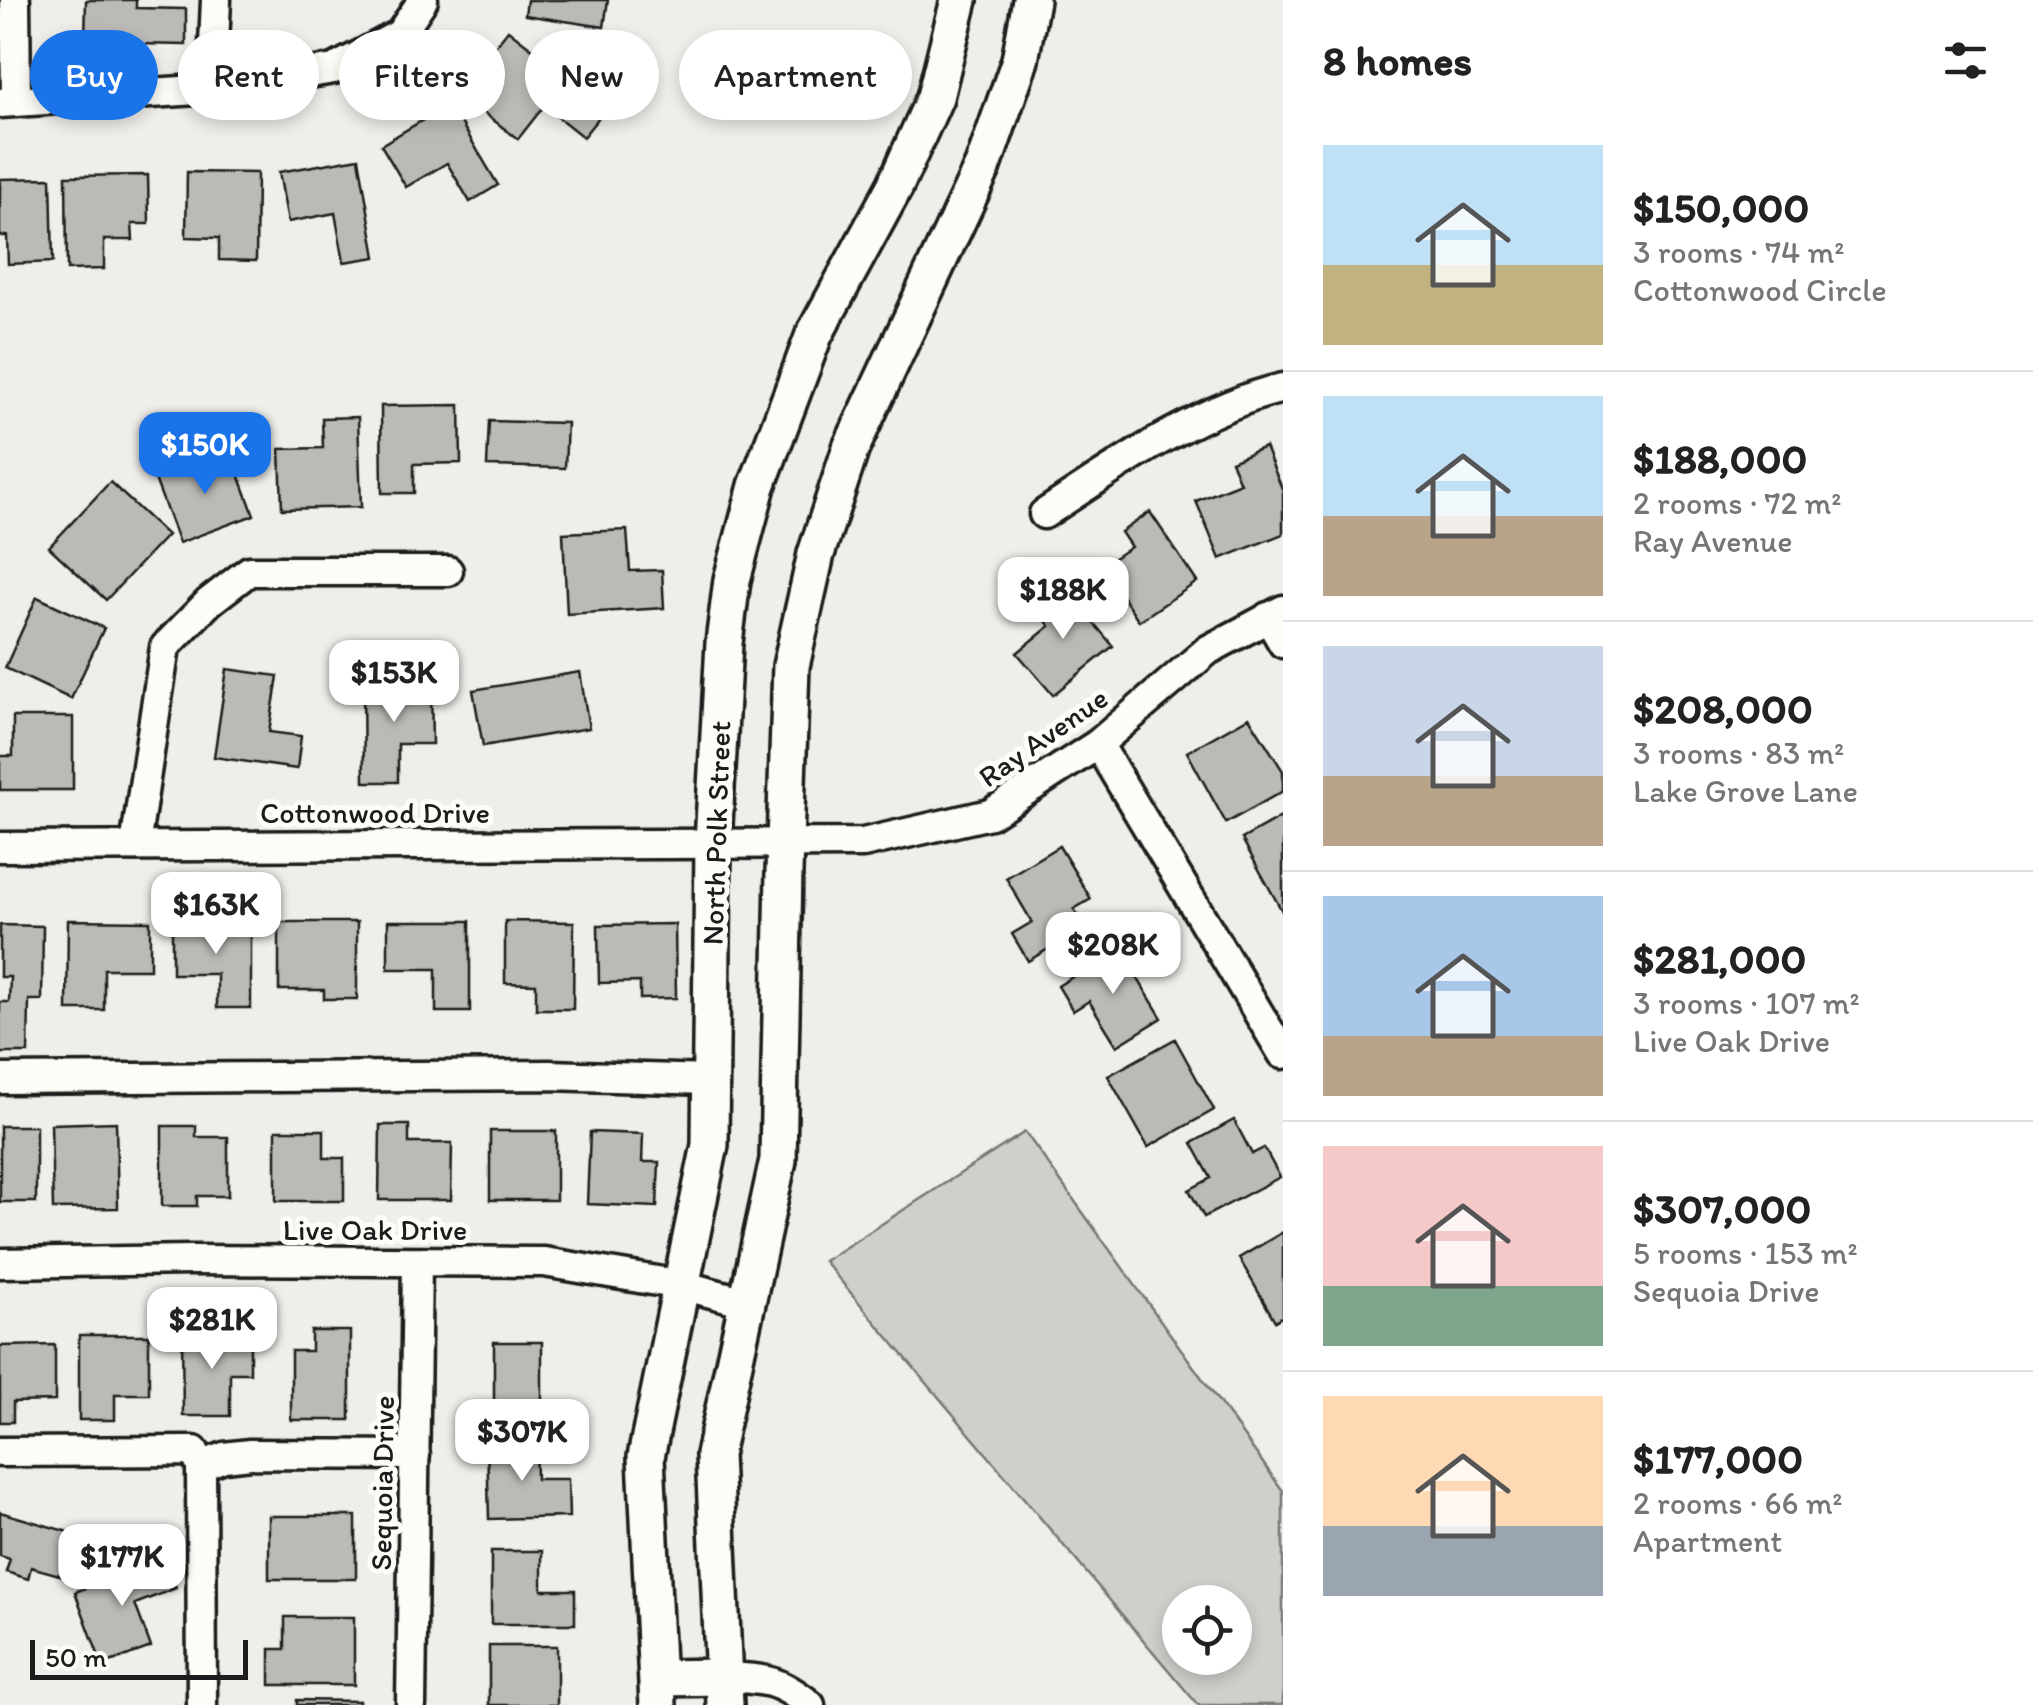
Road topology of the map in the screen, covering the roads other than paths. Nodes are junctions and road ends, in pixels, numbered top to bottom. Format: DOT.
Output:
graph roads {
  1 [pos="14,0"];
  2 [pos="216,0"];
  3 [pos="423,0"];
  4 [pos="960,0"];
  5 [pos="1031,0"];
  6 [pos="215,30"];
  7 [pos="319,71"];
  8 [pos="178,91"];
  9 [pos="8,102"];
  10 [pos="1283,388"];
  11 [pos="1044,514"];
  12 [pos="448,571"];
  13 [pos="1275,613"];
  14 [pos="1283,643"];
  15 [pos="1098,744"];
  16 [pos="714,843"];
  17 [pos="768,843"];
  18 [pos="135,846"];
  19 [pos="0,847"];
  20 [pos="1283,1054"];
  21 [pos="0,1079"];
  22 [pos="709,1080"];
  23 [pos="0,1262"];
  24 [pos="417,1262"];
  25 [pos="681,1285"];
  26 [pos="746,1302"];
  27 [pos="0,1452"];
  28 [pos="415,1456"];
  29 [pos="201,1466"];
  30 [pos="658,1691"];
  31 [pos="725,1691"];
  32 [pos="202,1705"];
  33 [pos="411,1705"];
  34 [pos="810,1705"];
  1 -- 9 [label="street"];
  2 -- 6 [label="street"];
  3 -- 7 [label="street"];
  4 -- 16 [label="main road, North Polk Street"];
  5 -- 17 [label="main road"];
  8 -- 9 [label="street"];
  10 -- 11 [label="street"];
  12 -- 18 [label="street"];
  13 -- 14 [label="street"];
  13 -- 15 [label="street, Ray Avenue"];
  15 -- 17 [label="street, Ray Avenue"];
  15 -- 20 [label="street"];
  16 -- 17 [label="street, Cottonwood Drive"];
  16 -- 18 [label="street, Cottonwood Drive"];
  16 -- 22 [label="main road, North Polk Street"];
  17 -- 26 [label="main road"];
  18 -- 19 [label="street, Cottonwood Drive"];
  21 -- 22 [label="street"];
  22 -- 25 [label="main road, North Polk Street"];
  23 -- 24 [label="street, Live Oak Drive"];
  24 -- 25 [label="street, Live Oak Drive"];
  24 -- 28 [label="street, Sequoia Drive"];
  25 -- 26 [label="street, Live Oak Drive"];
  25 -- 30 [label="main road, North Polk Street"];
  26 -- 31 [label="main road"];
  27 -- 29 [label="street"];
  28 -- 29 [label="street"];
  28 -- 33 [label="street, Sequoia Drive"];
  29 -- 32 [label="street"];
  30 -- 31 [label="main road"];
  31 -- 34 [label="street"];
}
